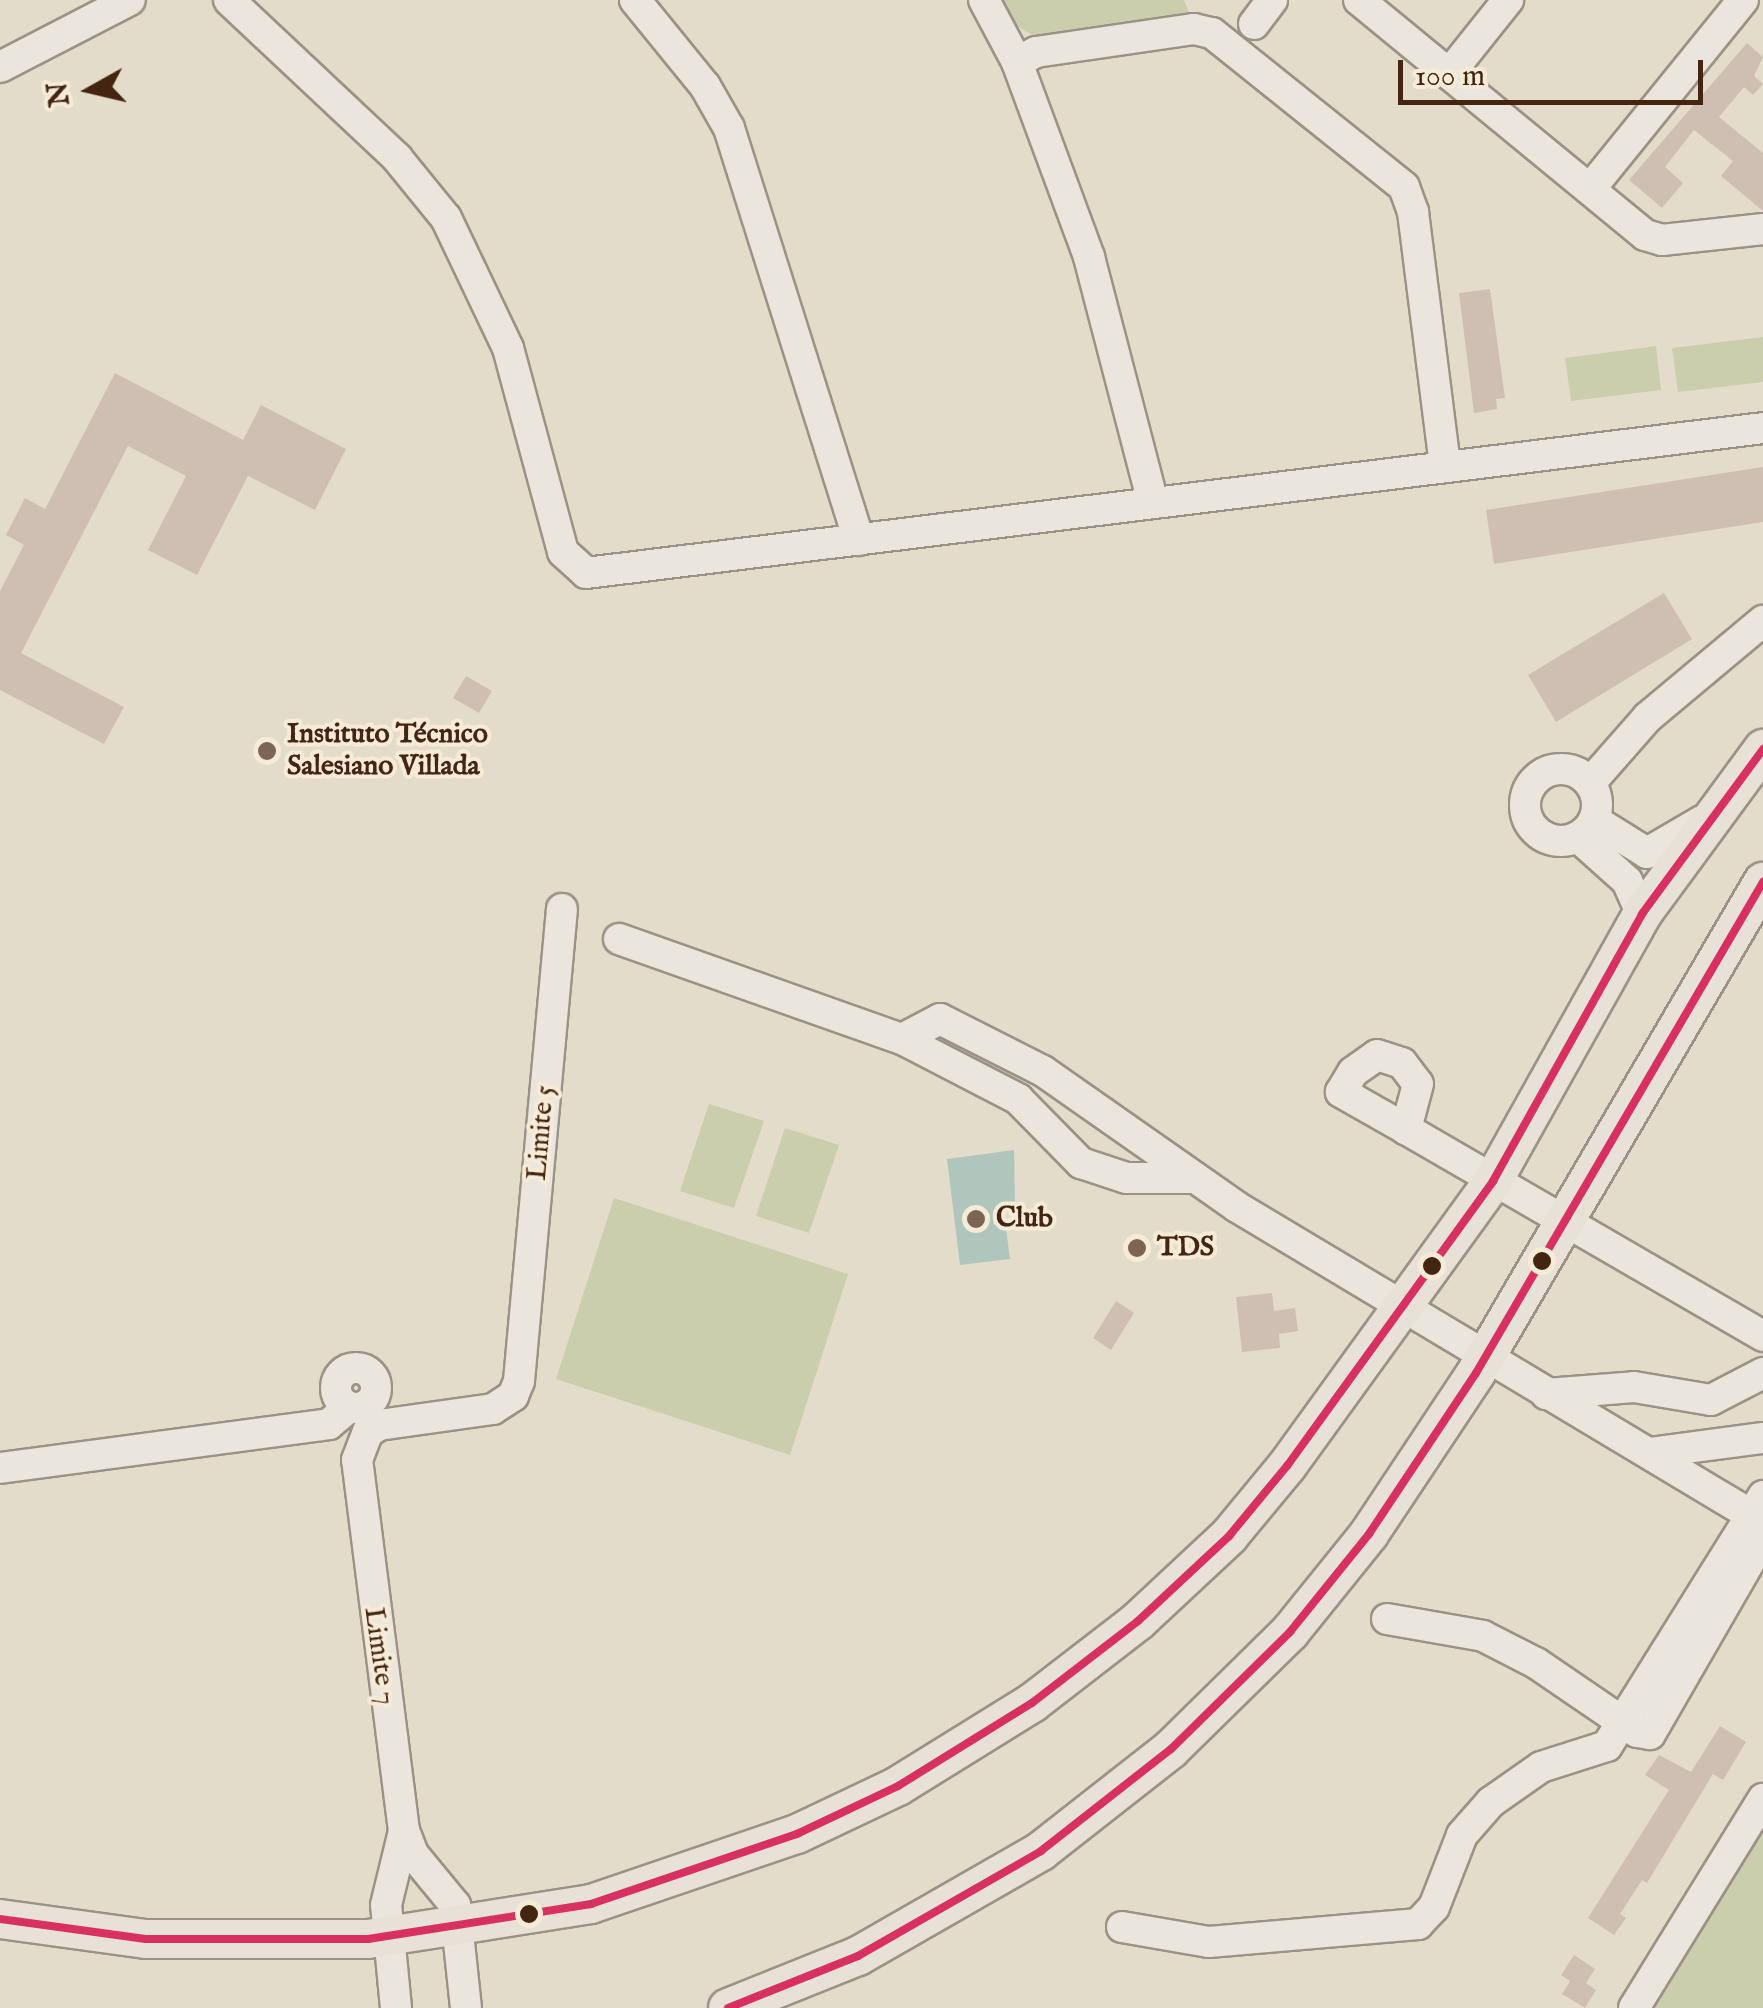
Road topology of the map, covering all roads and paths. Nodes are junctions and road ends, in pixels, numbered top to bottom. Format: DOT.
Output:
graph roads {
  1 [pos="130,0"];
  2 [pos="229,0"];
  3 [pos="635,0"];
  4 [pos="984,0"];
  5 [pos="1359,0"];
  6 [pos="1508,0"];
  7 [pos="1743,0"];
  8 [pos="1017,62"];
  9 [pos="0,67"];
  10 [pos="1449,74"];
  11 [pos="1590,189"];
  12 [pos="1763,228"];
  13 [pos="1759,426"];
  14 [pos="1445,466"];
  15 [pos="1153,504"];
  16 [pos="858,540"];
  17 [pos="1763,621"];
  18 [pos="1763,749"];
  19 [pos="1590,783"];
  20 [pos="1708,816"];
  21 [pos="1586,829"];
  22 [pos="1763,882"];
  23 [pos="562,909"];
  24 [pos="1642,914"];
  25 [pos="619,939"];
  26 [pos="902,1039"];
  27 [pos="1406,1129"];
  28 [pos="1196,1178"];
  29 [pos="1493,1181"];
  30 [pos="1564,1222"];
  31 [pos="1403,1305"];
  32 [pos="1762,1334"];
  33 [pos="1484,1359"];
  34 [pos="1763,1373"];
  35 [pos="1546,1394"];
  36 [pos="349,1407"];
  37 [pos="391,1423"];
  38 [pos="1763,1438"];
  39 [pos="1649,1454"];
  40 [pos="0,1468"];
  41 [pos="1759,1517"];
  42 [pos="1387,1619"];
  43 [pos="1620,1721"];
  44 [pos="1763,1799"];
  45 [pos="404,1831"];
  46 [pos="0,1919"];
  47 [pos="1122,1927"];
  48 [pos="456,1929"];
  49 [pos="387,1936"];
  50 [pos="396,2008"];
  51 [pos="466,2008"];
  52 [pos="728,2008"];
  53 [pos="1634,2008"];
  1 -- 9 [label="street"];
  2 -- 16 [label="street"];
  3 -- 16 [label="street"];
  4 -- 8 [label="street"];
  5 -- 10 [label="street"];
  6 -- 10 [label="street"];
  7 -- 11 [label="street"];
  8 -- 14 [label="street"];
  8 -- 15 [label="street"];
  10 -- 11 [label="street"];
  11 -- 12 [label="street"];
  13 -- 14 [label="street"];
  14 -- 15 [label="street"];
  15 -- 16 [label="street"];
  17 -- 19 [label="street"];
  18 -- 20 [label="main road"];
  19 -- 21 [label="street"];
  19 -- 21 [label="street"];
  20 -- 21 [label="street"];
  20 -- 24 [label="main road"];
  21 -- 24 [label="street"];
  22 -- 30 [label="main road"];
  23 -- 37 [label="street, Limite 5"];
  24 -- 29 [label="main road"];
  25 -- 26 [label="street"];
  26 -- 28 [label="street"];
  26 -- 28 [label="street"];
  27 -- 29 [label="street"];
  28 -- 31 [label="street"];
  29 -- 30 [label="street"];
  29 -- 31 [label="main road"];
  30 -- 32 [label="street"];
  30 -- 33 [label="main road"];
  31 -- 33 [label="street"];
  31 -- 48 [label="main road"];
  33 -- 35 [label="street"];
  33 -- 52 [label="main road"];
  34 -- 35 [label="street"];
  35 -- 39 [label="street"];
  36 -- 40 [label="street"];
  37 -- 45 [label="street, Limite 7"];
  38 -- 39 [label="street"];
  39 -- 41 [label="street"];
  41 -- 43 [label="street"];
  41 -- 43 [label="street"];
  42 -- 43 [label="street"];
  43 -- 47 [label="street"];
  44 -- 53 [label="street"];
  45 -- 48 [label="street"];
  45 -- 49 [label="street"];
  46 -- 49 [label="main road"];
  48 -- 49 [label="main road"];
  48 -- 51 [label="street"];
  49 -- 50 [label="street"];
}
